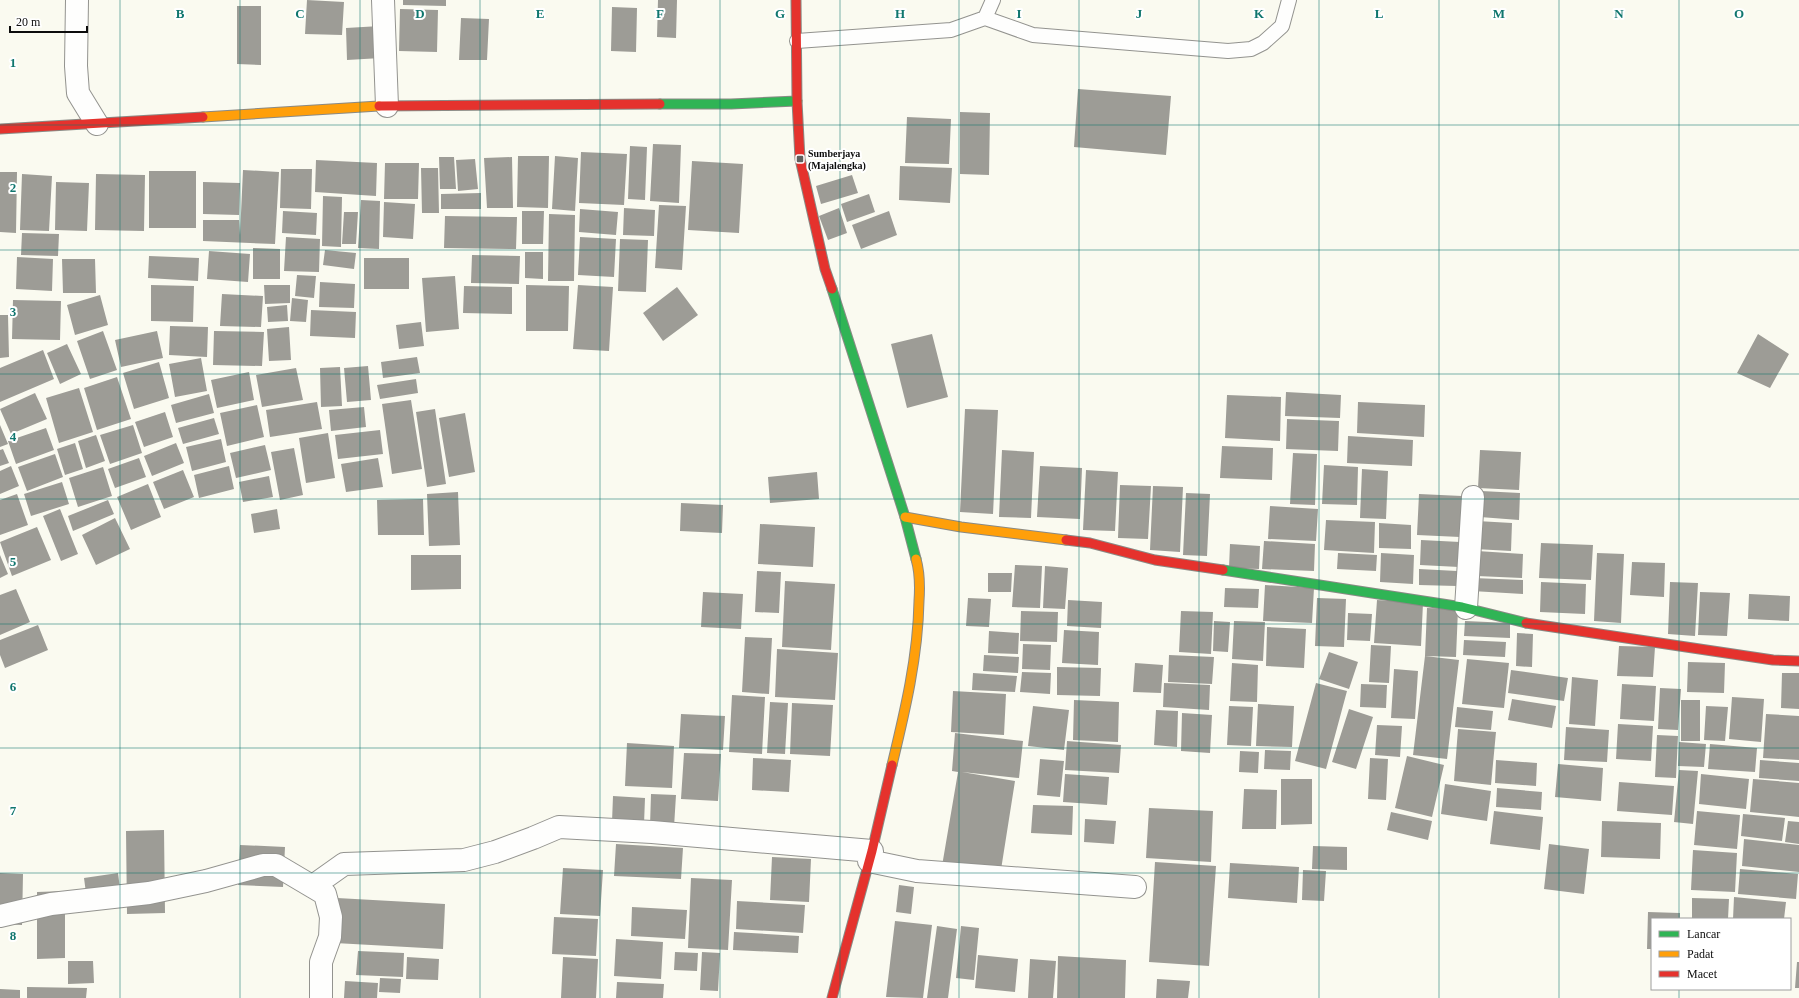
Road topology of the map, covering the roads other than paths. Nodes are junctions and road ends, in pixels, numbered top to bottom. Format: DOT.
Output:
graph roads {
  1 [pos="77,0"];
  2 [pos="383,0"];
  3 [pos="796,0"];
  4 [pos="993,0"];
  5 [pos="1289,0"];
  6 [pos="985,18"];
  7 [pos="797,41"];
  8 [pos="797,101"];
  9 [pos="387,106"];
  10 [pos="97,124"];
  11 [pos="0,129"];
  12 [pos="1473,497"];
  13 [pos="905,517"];
  14 [pos="1466,608"];
  15 [pos="1799,661"];
  16 [pos="871,856"];
  17 [pos="313,886"];
  18 [pos="1134,887"];
  19 [pos="0,916"];
  20 [pos="321,998"];
  21 [pos="832,998"];
  1 -- 10 [label="street"];
  2 -- 9 [label="street"];
  3 -- 7 [label="main road"];
  4 -- 6 [label="lane"];
  5 -- 6 [label="lane"];
  6 -- 7 [label="lane"];
  7 -- 8 [label="main road"];
  8 -- 9 [label="main road"];
  8 -- 13 [label="main road"];
  9 -- 10 [label="main road"];
  10 -- 11 [label="main road"];
  12 -- 14 [label="street"];
  13 -- 14 [label="main road"];
  13 -- 16 [label="main road"];
  14 -- 15 [label="main road"];
  16 -- 17 [label="street"];
  16 -- 18 [label="street"];
  16 -- 21 [label="main road"];
  17 -- 19 [label="street"];
  17 -- 20 [label="street"];
}
